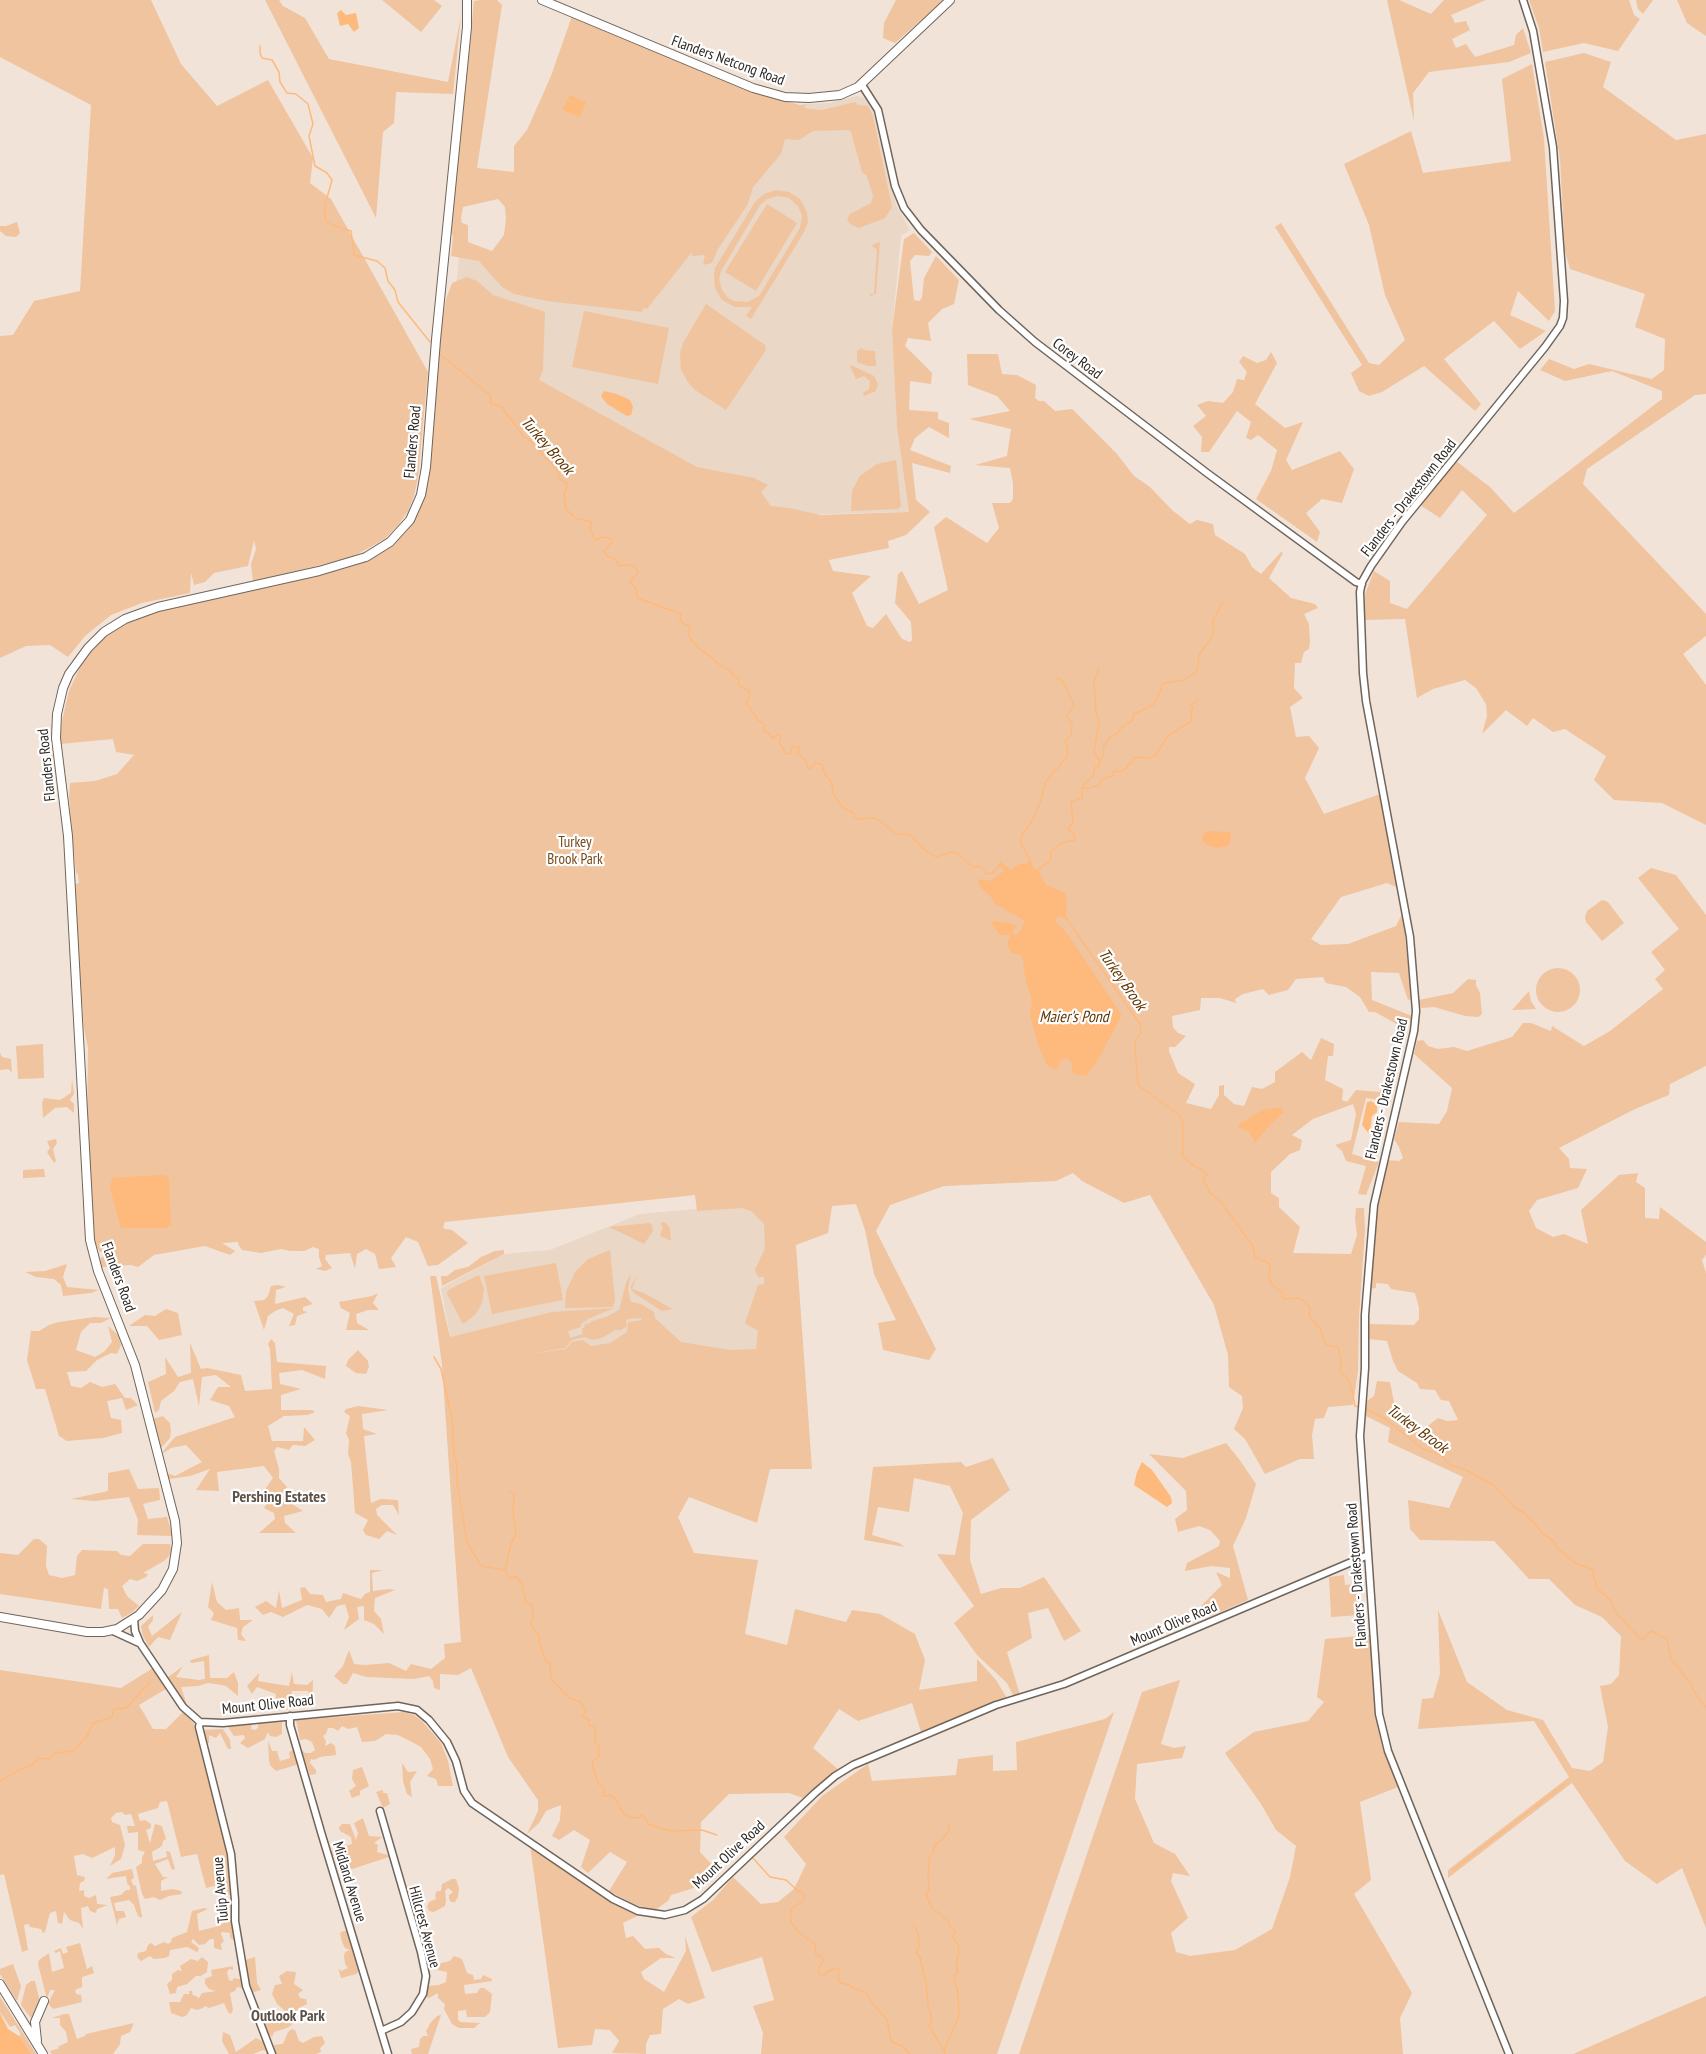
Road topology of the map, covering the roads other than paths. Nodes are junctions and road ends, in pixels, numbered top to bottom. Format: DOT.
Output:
graph roads {
  1 [pos="467,0"];
  2 [pos="542,0"];
  3 [pos="950,0"];
  4 [pos="1523,0"];
  5 [pos="862,85"];
  6 [pos="1362,584"];
  7 [pos="1368,1555"];
  8 [pos="0,1617"];
  9 [pos="134,1619"];
  10 [pos="113,1631"];
  11 [pos="140,1643"];
  12 [pos="290,1716"];
  13 [pos="200,1722"];
  14 [pos="380,1811"];
  15 [pos="0,1984"];
  16 [pos="44,2001"];
  17 [pos="381,2031"];
  18 [pos="38,2045"];
  19 [pos="43,2054"];
  20 [pos="272,2054"];
  21 [pos="388,2054"];
  22 [pos="1509,2054"];
  1 -- 9 [label="main road, Flanders Road"];
  2 -- 5 [label="main road, Flanders Netcong Road"];
  3 -- 5 [label="main road, Flanders Netcong Road"];
  4 -- 6 [label="street, Flanders - Drakestown Road"];
  5 -- 6 [label="street, Corey Road"];
  6 -- 7 [label="street, Flanders - Drakestown Road"];
  7 -- 12 [label="street, Mount Olive Road"];
  7 -- 22 [label="street, Flanders - Drakestown Road"];
  8 -- 10 [label="main road"];
  9 -- 10 [label="main road, Flanders Road"];
  9 -- 11 [label="street"];
  10 -- 11 [label="street"];
  11 -- 13 [label="street"];
  12 -- 13 [label="street, Mount Olive Road"];
  12 -- 17 [label="street, Midland Avenue"];
  13 -- 20 [label="street, Tulip Avenue"];
  14 -- 17 [label="street, Hillcrest Avenue"];
  15 -- 18 [label="main road"];
  16 -- 18 [label="main road"];
  17 -- 21 [label="street, Midland Avenue"];
  18 -- 19 [label="main road"];
}
